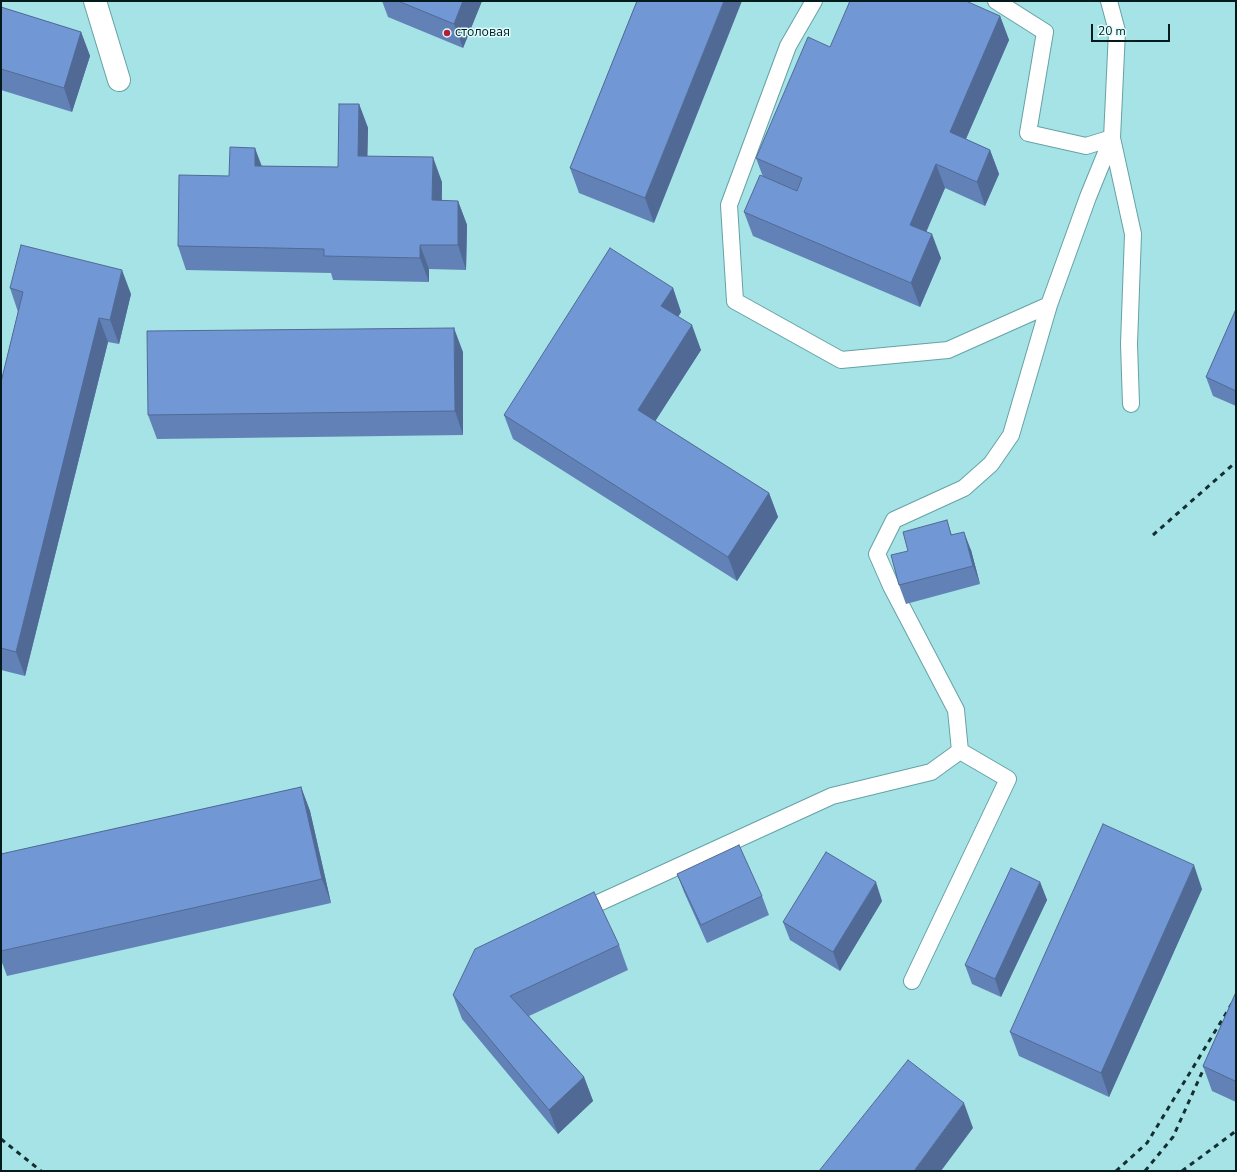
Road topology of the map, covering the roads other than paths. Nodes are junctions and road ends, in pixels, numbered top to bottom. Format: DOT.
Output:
graph roads {
  1 [pos="95,1"];
  2 [pos="814,1"];
  3 [pos="996,1"];
  4 [pos="1109,1"];
  5 [pos="119,80"];
  6 [pos="1112,138"];
  7 [pos="1049,305"];
  8 [pos="1131,404"];
  9 [pos="960,751"];
  10 [pos="594,906"];
  11 [pos="912,981"];
  1 -- 5 [label="street"];
  2 -- 7 [label="lane"];
  3 -- 6 [label="lane"];
  4 -- 6 [label="lane"];
  6 -- 7 [label="lane"];
  6 -- 8 [label="lane"];
  7 -- 9 [label="lane"];
  9 -- 10 [label="lane"];
  9 -- 11 [label="lane"];
}
